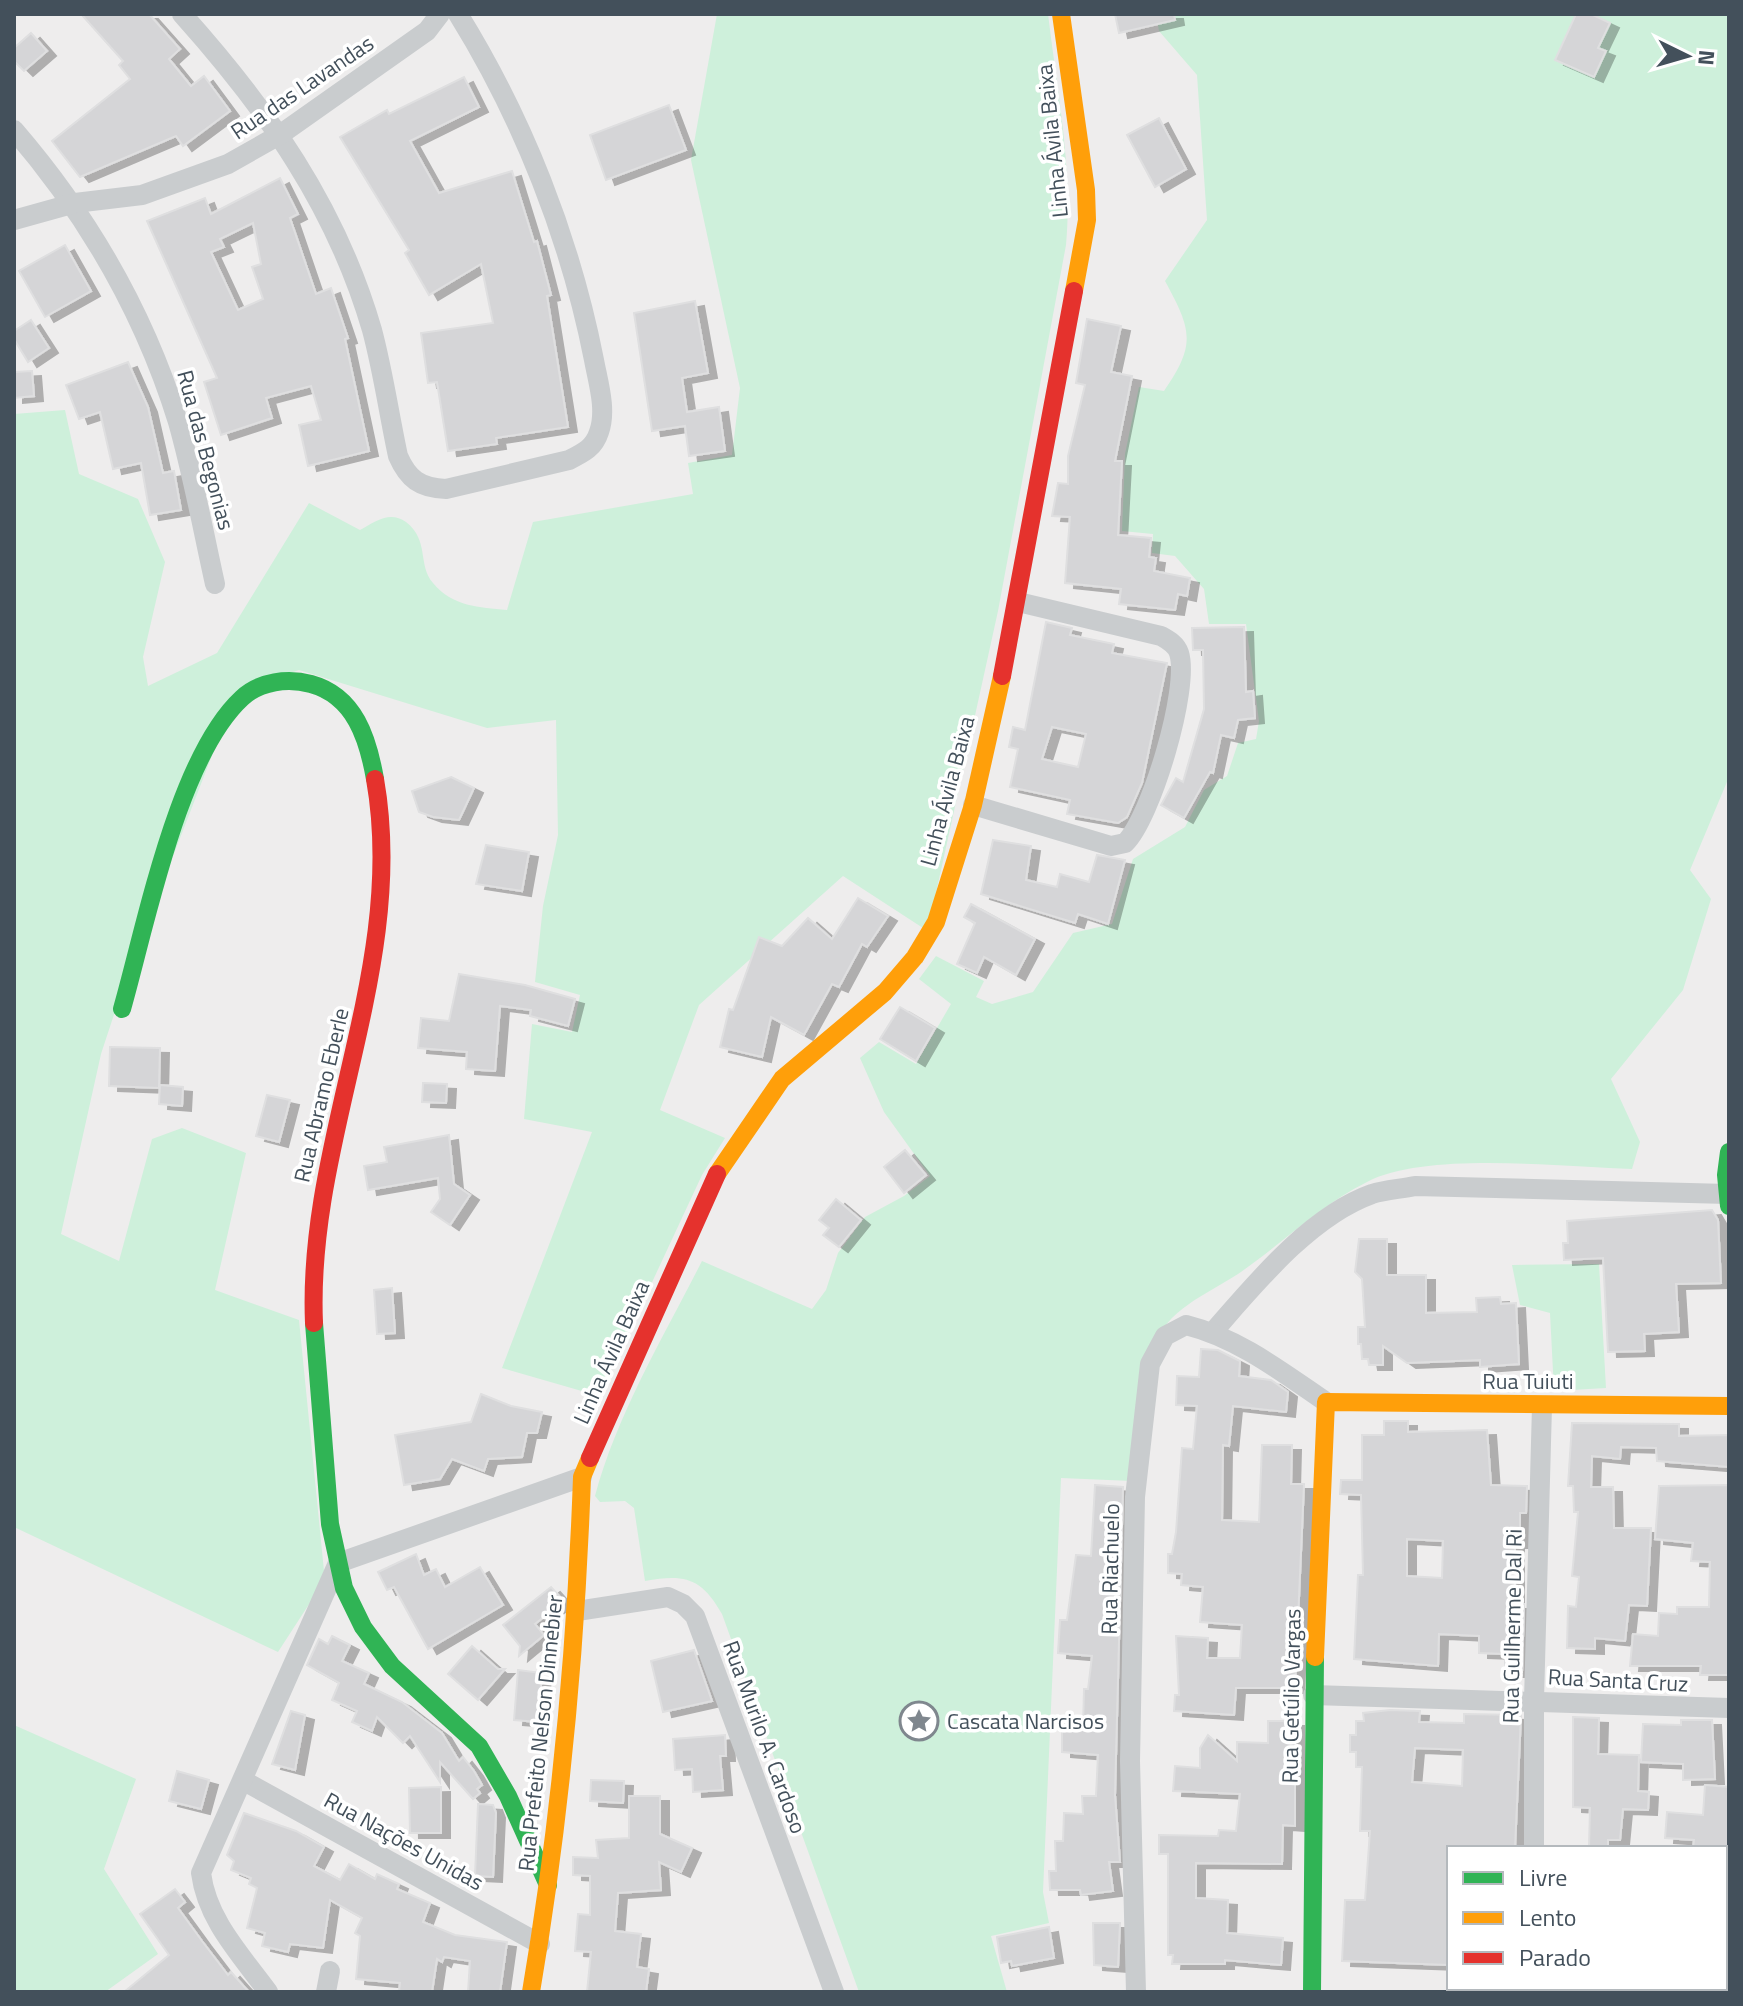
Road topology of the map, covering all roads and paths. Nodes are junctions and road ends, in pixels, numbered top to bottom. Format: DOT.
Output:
graph roads {
  1 [pos="182,14"];
  2 [pos="440,14"];
  3 [pos="1061,14"];
  4 [pos="464,16"];
  5 [pos="427,31"];
  6 [pos="14,130"];
  7 [pos="281,134"];
  8 [pos="75,203"];
  9 [pos="14,220"];
  10 [pos="215,584"];
  11 [pos="1018,602"];
  12 [pos="973,805"];
  13 [pos="122,1009"];
  14 [pos="1729,1152"];
  15 [pos="1728,1194"];
  16 [pos="1729,1206"];
  17 [pos="1213,1332"];
  18 [pos="1326,1402"];
  19 [pos="1542,1406"];
  20 [pos="1729,1406"];
  21 [pos="582,1477"];
  22 [pos="338,1563"];
  23 [pos="577,1611"];
  24 [pos="1313,1695"];
  25 [pos="1534,1700"];
  26 [pos="1729,1708"];
  27 [pos="244,1781"];
  28 [pos="1534,1846"];
  29 [pos="549,1887"];
  30 [pos="540,1944"];
  31 [pos="330,1971"];
  32 [pos="268,1992"];
  33 [pos="326,1992"];
  34 [pos="531,1992"];
  35 [pos="834,1992"];
  36 [pos="1136,1992"];
  37 [pos="1312,1992"];
  1 -- 7 [label="street"];
  2 -- 5 [label="street, Rua das Lavandas"];
  3 -- 11 [label="street, Linha Ávila Baixa"];
  4 -- 5 [label="street, Rua das Lavandas"];
  4 -- 7 [label="street"];
  5 -- 7 [label="street, Rua das Lavandas"];
  6 -- 8 [label="street, Rua das Begonias"];
  7 -- 8 [label="street, Rua das Lavandas"];
  8 -- 9 [label="street, Rua das Lavandas"];
  8 -- 10 [label="street, Rua das Begonias"];
  11 -- 12 [label="street, Linha Ávila Baixa"];
  11 -- 12 [label="street"];
  12 -- 21 [label="street, Linha Ávila Baixa"];
  13 -- 22 [label="street, Rua Abramo Eberle"];
  14 -- 15 [label="street"];
  15 -- 16 [label="street"];
  15 -- 17 [label="street"];
  17 -- 18 [label="street, Rua Riachuelo"];
  17 -- 36 [label="street, Rua Riachuelo"];
  18 -- 19 [label="street, Rua Tuiuti"];
  18 -- 24 [label="street, Rua Getúlio Vargas"];
  19 -- 20 [label="street, Rua Tuiuti"];
  19 -- 25 [label="street, Rua Guilherme Dal Ri"];
  21 -- 22 [label="street"];
  21 -- 23 [label="street, Rua Prefeito Nelson Dinnebier"];
  22 -- 27 [label="street"];
  22 -- 29 [label="street, Rua Abramo Eberle"];
  23 -- 29 [label="street, Rua Prefeito Nelson Dinnebier"];
  23 -- 35 [label="street, Rua Murilo A. Cardoso"];
  24 -- 25 [label="street, Rua Santa Cruz"];
  24 -- 37 [label="street, Rua Getúlio Vargas"];
  25 -- 26 [label="street, Rua Santa Cruz"];
  25 -- 28 [label="street, Rua Guilherme Dal Ri"];
  27 -- 30 [label="street, Rua Nações Unidas"];
  27 -- 32 [label="street"];
  29 -- 30 [label="street, Rua Prefeito Nelson Dinnebier"];
  30 -- 34 [label="street, Rua Prefeito Nelson Dinnebier"];
  31 -- 33 [label="street"];
}
